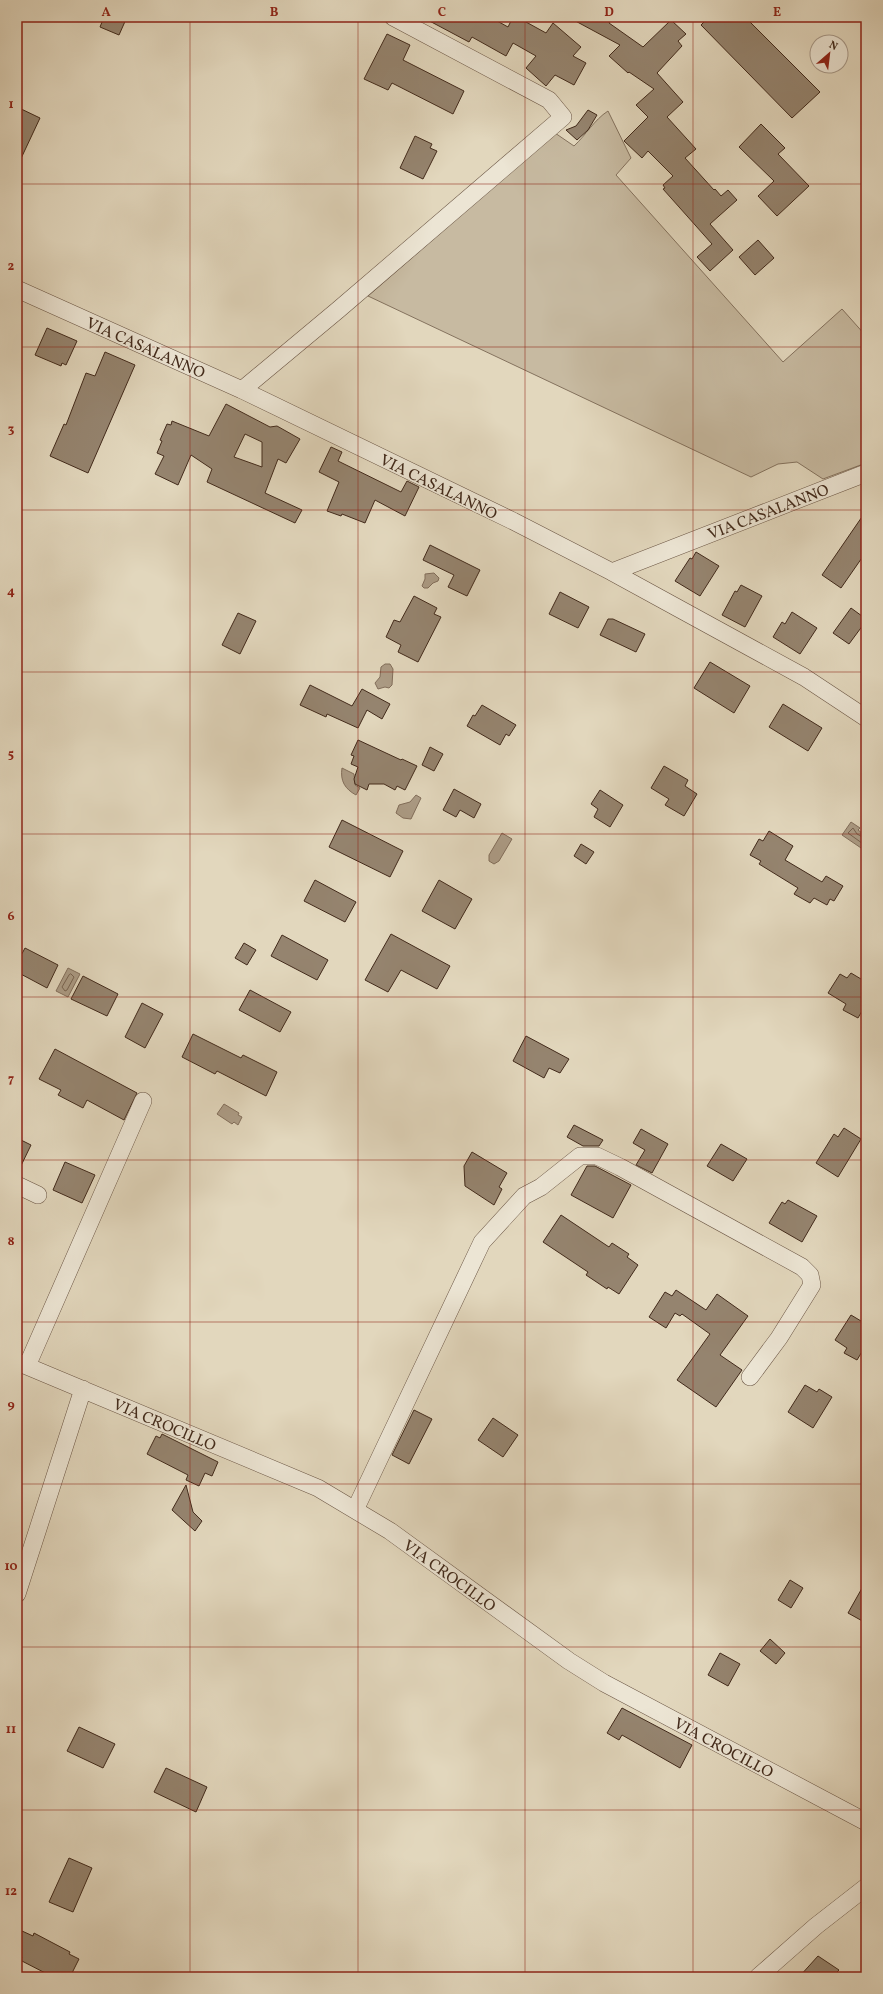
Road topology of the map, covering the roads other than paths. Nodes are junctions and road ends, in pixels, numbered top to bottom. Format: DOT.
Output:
graph roads {
  1 [pos="393,17"];
  2 [pos="17,289"];
  3 [pos="242,390"];
  4 [pos="866,473"];
  5 [pos="612,572"];
  6 [pos="866,718"];
  7 [pos="143,1101"];
  8 [pos="17,1185"];
  9 [pos="38,1195"];
  10 [pos="22,1364"];
  11 [pos="750,1377"];
  12 [pos="83,1389"];
  13 [pos="355,1510"];
  14 [pos="17,1594"];
  15 [pos="866,1822"];
  16 [pos="866,1887"];
  17 [pos="758,1977"];
  1 -- 3 [label="street"];
  2 -- 3 [label="street, VIA CASALANNO"];
  3 -- 5 [label="street, VIA CASALANNO"];
  4 -- 5 [label="street, VIA CASALANNO"];
  5 -- 6 [label="street"];
  7 -- 10 [label="street"];
  8 -- 9 [label="street"];
  10 -- 12 [label="street, VIA CROCILLO"];
  11 -- 13 [label="street"];
  12 -- 13 [label="street, VIA CROCILLO"];
  12 -- 14 [label="street"];
  13 -- 15 [label="street, VIA CROCILLO"];
  16 -- 17 [label="street"];
}
